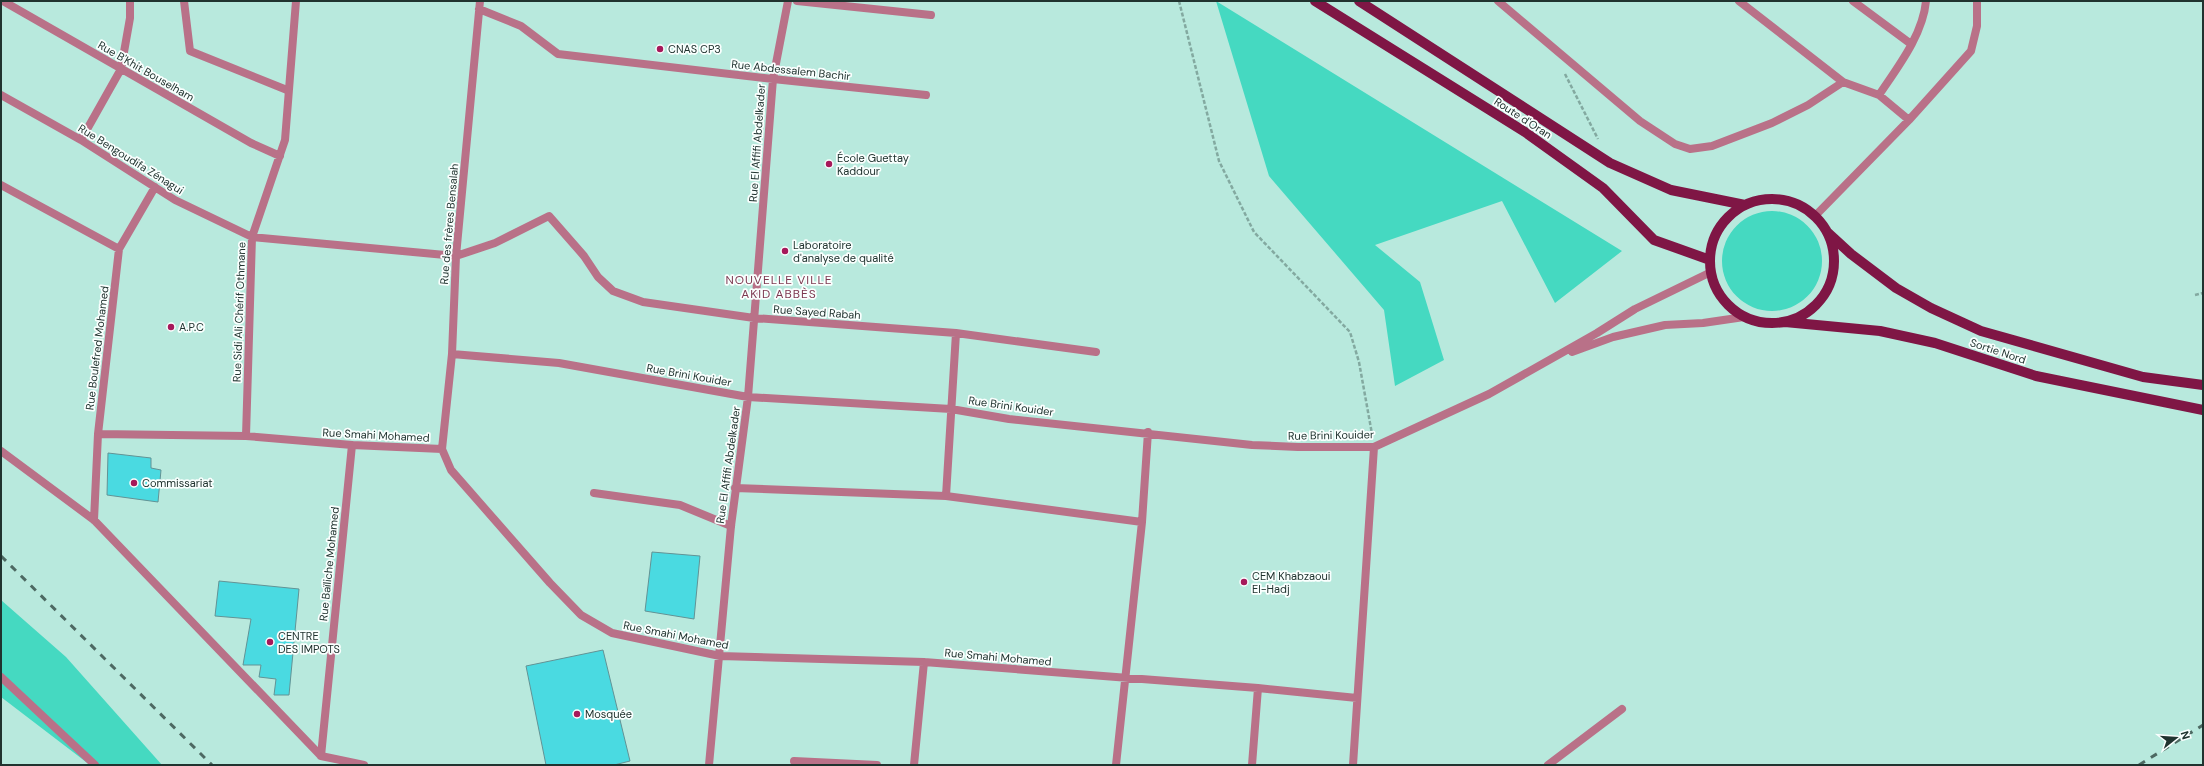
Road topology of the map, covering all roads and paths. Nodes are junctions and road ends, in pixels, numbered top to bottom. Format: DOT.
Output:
graph roads {
  1 [pos="3,1"];
  2 [pos="130,1"];
  3 [pos="184,1"];
  4 [pos="296,1"];
  5 [pos="788,1"];
  6 [pos="797,1"];
  7 [pos="1179,1"];
  8 [pos="1315,1"];
  9 [pos="1359,1"];
  10 [pos="1498,1"];
  11 [pos="1739,1"];
  12 [pos="1853,1"];
  13 [pos="1926,1"];
  14 [pos="1977,1"];
  15 [pos="480,5"];
  16 [pos="931,15"];
  17 [pos="1911,44"];
  18 [pos="121,69"];
  19 [pos="1564,73"];
  20 [pos="773,79"];
  21 [pos="1843,82"];
  22 [pos="287,90"];
  23 [pos="1,95"];
  24 [pos="926,95"];
  25 [pos="1879,95"];
  26 [pos="1909,120"];
  27 [pos="81,140"];
  28 [pos="1600,142"];
  29 [pos="280,156"];
  30 [pos="1,185"];
  31 [pos="154,187"];
  32 [pos="1745,205"];
  33 [pos="1815,216"];
  34 [pos="1827,232"];
  35 [pos="252,237"];
  36 [pos="120,249"];
  37 [pos="456,256"];
  38 [pos="1710,260"];
  39 [pos="1711,272"];
  40 [pos="2203,293"];
  41 [pos="2195,294"];
  42 [pos="1744,317"];
  43 [pos="754,318"];
  44 [pos="1785,322"];
  45 [pos="956,333"];
  46 [pos="1096,352"];
  47 [pos="452,354"];
  48 [pos="1549,361"];
  49 [pos="2203,385"];
  50 [pos="748,397"];
  51 [pos="951,409"];
  52 [pos="2203,410"];
  53 [pos="1148,432"];
  54 [pos="98,434"];
  55 [pos="246,436"];
  56 [pos="352,445"];
  57 [pos="1374,447"];
  58 [pos="442,449"];
  59 [pos="1,451"];
  60 [pos="735,488"];
  61 [pos="594,493"];
  62 [pos="946,496"];
  63 [pos="94,520"];
  64 [pos="1142,522"];
  65 [pos="731,526"];
  66 [pos="720,656"];
  67 [pos="924,662"];
  68 [pos="1,677"];
  69 [pos="1124,679"];
  70 [pos="1258,688"];
  71 [pos="1357,698"];
  72 [pos="1622,709"];
  73 [pos="321,756"];
  74 [pos="794,762"];
  75 [pos="95,765"];
  76 [pos="364,765"];
  77 [pos="709,765"];
  78 [pos="877,765"];
  79 [pos="914,765"];
  80 [pos="1116,765"];
  81 [pos="1252,765"];
  82 [pos="1353,765"];
  83 [pos="1548,765"];
  1 -- 18 [label="street, Rue B'Khit Bouselham"];
  2 -- 18 [label="street"];
  3 -- 22 [label="street"];
  4 -- 22 [label="street, Rue Sidi Ali Chérif Othmane"];
  5 -- 20 [label="street, Rue El Affifi Abdelkader"];
  6 -- 16 [label="street"];
  7 -- 57 [label="path"];
  8 -- 38 [label="main road, Route d'Oran"];
  9 -- 32 [label="main road, Route d'Oran"];
  10 -- 21 [label="street"];
  11 -- 21 [label="street"];
  12 -- 17 [label="street"];
  13 -- 17 [label="street"];
  14 -- 26 [label="street"];
  15 -- 20 [label="street, Rue Abdessalem Bachir"];
  15 -- 37 [label="street, Rue des frères Bensalah"];
  17 -- 25 [label="street"];
  18 -- 27 [label="street"];
  18 -- 29 [label="street, Rue B'Khit Bouselham"];
  19 -- 28 [label="path"];
  20 -- 24 [label="street, Rue Abdessalem Bachir"];
  20 -- 43 [label="street, Rue El Affifi Abdelkader"];
  21 -- 25 [label="street"];
  22 -- 29 [label="street, Rue Sidi Ali Chérif Othmane"];
  23 -- 27 [label="street, Rue Bengoudifa Zénagui"];
  25 -- 26 [label="street"];
  26 -- 33 [label="street"];
  27 -- 31 [label="street, Rue Bengoudifa Zénagui"];
  29 -- 35 [label="street, Rue Sidi Ali Chérif Othmane"];
  30 -- 36 [label="street"];
  31 -- 35 [label="street, Rue Bengoudifa Zénagui"];
  31 -- 36 [label="street, Rue Boulefred Mohamed"];
  32 -- 33 [label="main road"];
  32 -- 38 [label="main road"];
  33 -- 34 [label="main road"];
  34 -- 44 [label="main road"];
  34 -- 49 [label="main road"];
  35 -- 37 [label="street"];
  35 -- 55 [label="street, Rue Sidi Ali Chérif Othmane"];
  36 -- 54 [label="street, Rue Boulefred Mohamed"];
  37 -- 43 [label="street, Rue Sayed Rabah"];
  37 -- 47 [label="street, Rue des frères Bensalah"];
  38 -- 39 [label="main road"];
  39 -- 42 [label="main road"];
  39 -- 48 [label="street"];
  40 -- 41 [label="path"];
  42 -- 44 [label="main road"];
  42 -- 48 [label="street"];
  43 -- 45 [label="street, Rue Sayed Rabah"];
  43 -- 50 [label="street, Rue El Affifi Abdelkader"];
  44 -- 52 [label="main road, Sortie Nord"];
  45 -- 46 [label="street, Rue Sayed Rabah"];
  45 -- 51 [label="street"];
  47 -- 50 [label="street, Rue Brini Kouider"];
  47 -- 58 [label="street, Rue des frères Bensalah"];
  48 -- 57 [label="street, Rue Brini Kouider"];
  50 -- 51 [label="street, Rue Brini Kouider"];
  50 -- 60 [label="street, Rue El Affifi Abdelkader"];
  51 -- 53 [label="street, Rue Brini Kouider"];
  51 -- 62 [label="street"];
  53 -- 57 [label="street, Rue Brini Kouider"];
  53 -- 64 [label="street"];
  54 -- 55 [label="street, Rue Smahi Mohamed"];
  54 -- 63 [label="street, Rue Boulefred Mohamed"];
  55 -- 56 [label="street, Rue Smahi Mohamed"];
  56 -- 58 [label="street, Rue Smahi Mohamed"];
  56 -- 73 [label="street, Rue Baïliche Mohamed"];
  57 -- 71 [label="street"];
  58 -- 66 [label="street, Rue Smahi Mohamed"];
  59 -- 63 [label="street"];
  60 -- 62 [label="street"];
  60 -- 65 [label="street, Rue El Affifi Abdelkader"];
  61 -- 65 [label="street"];
  62 -- 64 [label="street"];
  63 -- 73 [label="street"];
  64 -- 69 [label="street"];
  65 -- 66 [label="street, Rue El Affifi Abdelkader"];
  66 -- 67 [label="street, Rue Smahi Mohamed"];
  66 -- 77 [label="street, Rue El Affifi Abdelkader"];
  67 -- 69 [label="street, Rue Smahi Mohamed"];
  67 -- 79 [label="street"];
  68 -- 75 [label="street"];
  69 -- 70 [label="street, Rue Smahi Mohamed"];
  69 -- 80 [label="street"];
  70 -- 71 [label="street, Rue Smahi Mohamed"];
  70 -- 81 [label="street"];
  71 -- 82 [label="street"];
  72 -- 83 [label="street"];
  73 -- 76 [label="street"];
  74 -- 78 [label="street"];
}
